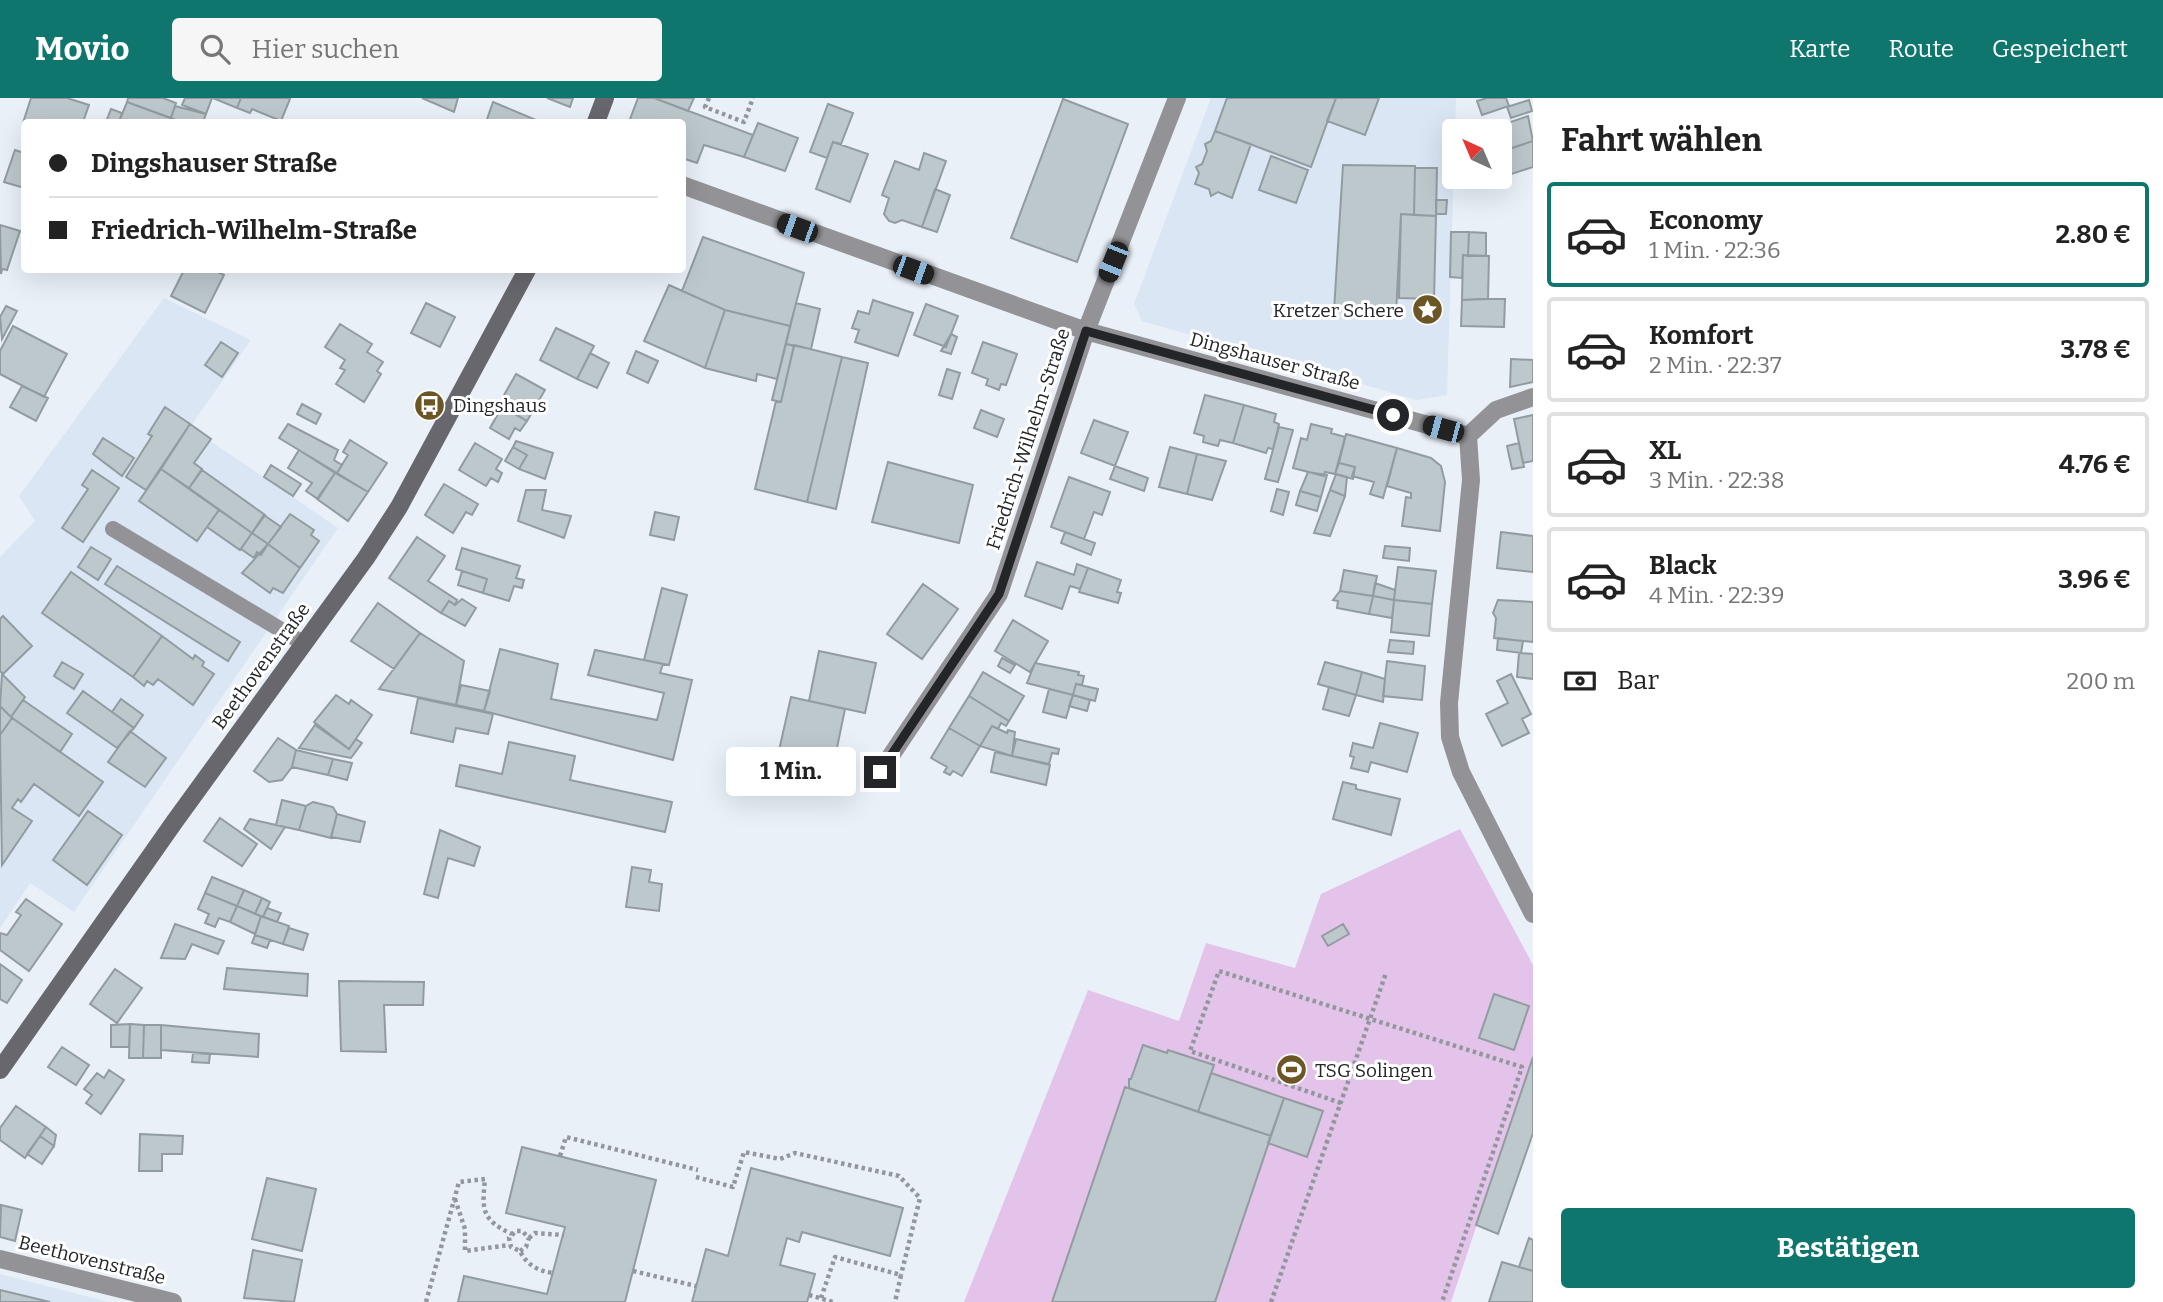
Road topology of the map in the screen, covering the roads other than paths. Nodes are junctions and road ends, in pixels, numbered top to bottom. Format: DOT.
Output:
graph roads {
  1 [pos="605,98"];
  2 [pos="1177,98"];
  3 [pos="597,119"];
  4 [pos="686,186"];
  5 [pos="525,273"];
  6 [pos="1086,331"];
  7 [pos="1533,397"];
  8 [pos="1468,436"];
  9 [pos="113,529"];
  10 [pos="303,643"];
  11 [pos="880,772"];
  12 [pos="1533,914"];
  13 [pos="0,1070"];
  14 [pos="0,1259"];
  15 [pos="173,1302"];
  1 -- 3 [label="main road"];
  2 -- 6 [label="street, Friedrich-Wilhelm-Straße"];
  4 -- 6 [label="street, Dingshauser Straße"];
  5 -- 10 [label="main road, Beethovenstraße"];
  6 -- 8 [label="street, Dingshauser Straße"];
  6 -- 11 [label="street, Friedrich-Wilhelm-Straße"];
  7 -- 8 [label="street"];
  8 -- 12 [label="street"];
  9 -- 10 [label="lane"];
  10 -- 13 [label="main road, Beethovenstraße"];
  14 -- 15 [label="street, Beethovenstraße"];
}
